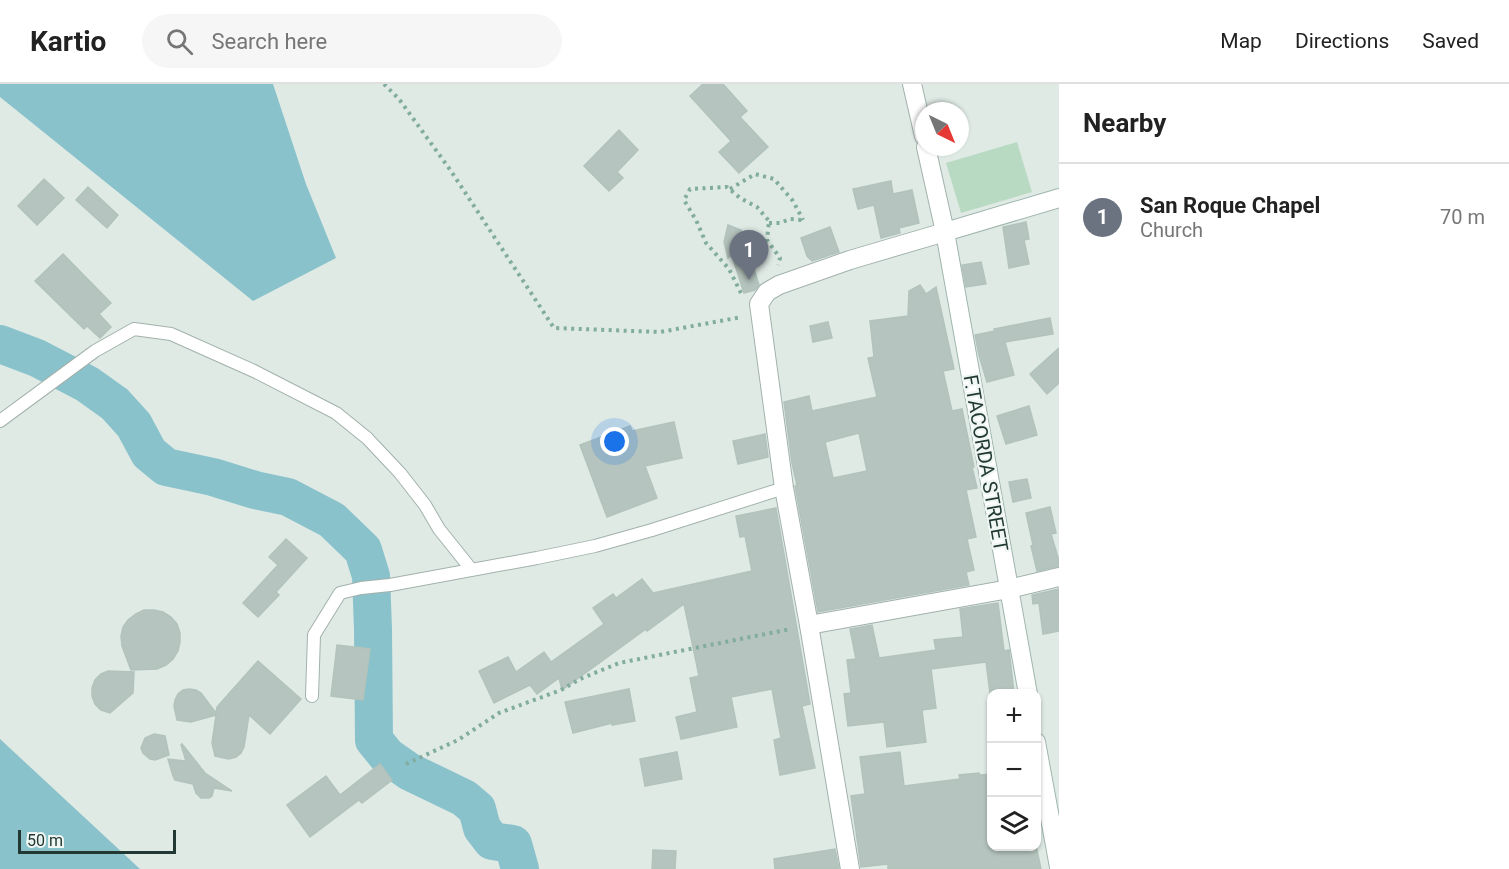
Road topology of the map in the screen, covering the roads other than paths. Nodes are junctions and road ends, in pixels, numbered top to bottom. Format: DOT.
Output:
graph roads {
  1 [pos="912,84"];
  2 [pos="916,102"];
  3 [pos="928,156"];
  4 [pos="1059,198"];
  5 [pos="945,232"];
  6 [pos="0,421"];
  7 [pos="784,488"];
  8 [pos="471,569"];
  9 [pos="1059,577"];
  10 [pos="1009,589"];
  11 [pos="809,625"];
  12 [pos="1027,689"];
  13 [pos="312,696"];
  14 [pos="1036,743"];
  15 [pos="1059,867"];
  16 [pos="850,869"];
  1 -- 2 [label="street"];
  3 -- 5 [label="street, F.TACORDA STREET"];
  4 -- 5 [label="street"];
  5 -- 7 [label="street"];
  5 -- 10 [label="street, F.TACORDA STREET"];
  6 -- 8 [label="lane"];
  7 -- 8 [label="lane"];
  7 -- 11 [label="street"];
  8 -- 13 [label="lane"];
  9 -- 10 [label="street"];
  10 -- 11 [label="street"];
  10 -- 12 [label="street, F.TACORDA STREET"];
  11 -- 16 [label="street"];
  14 -- 15 [label="street"];
}
